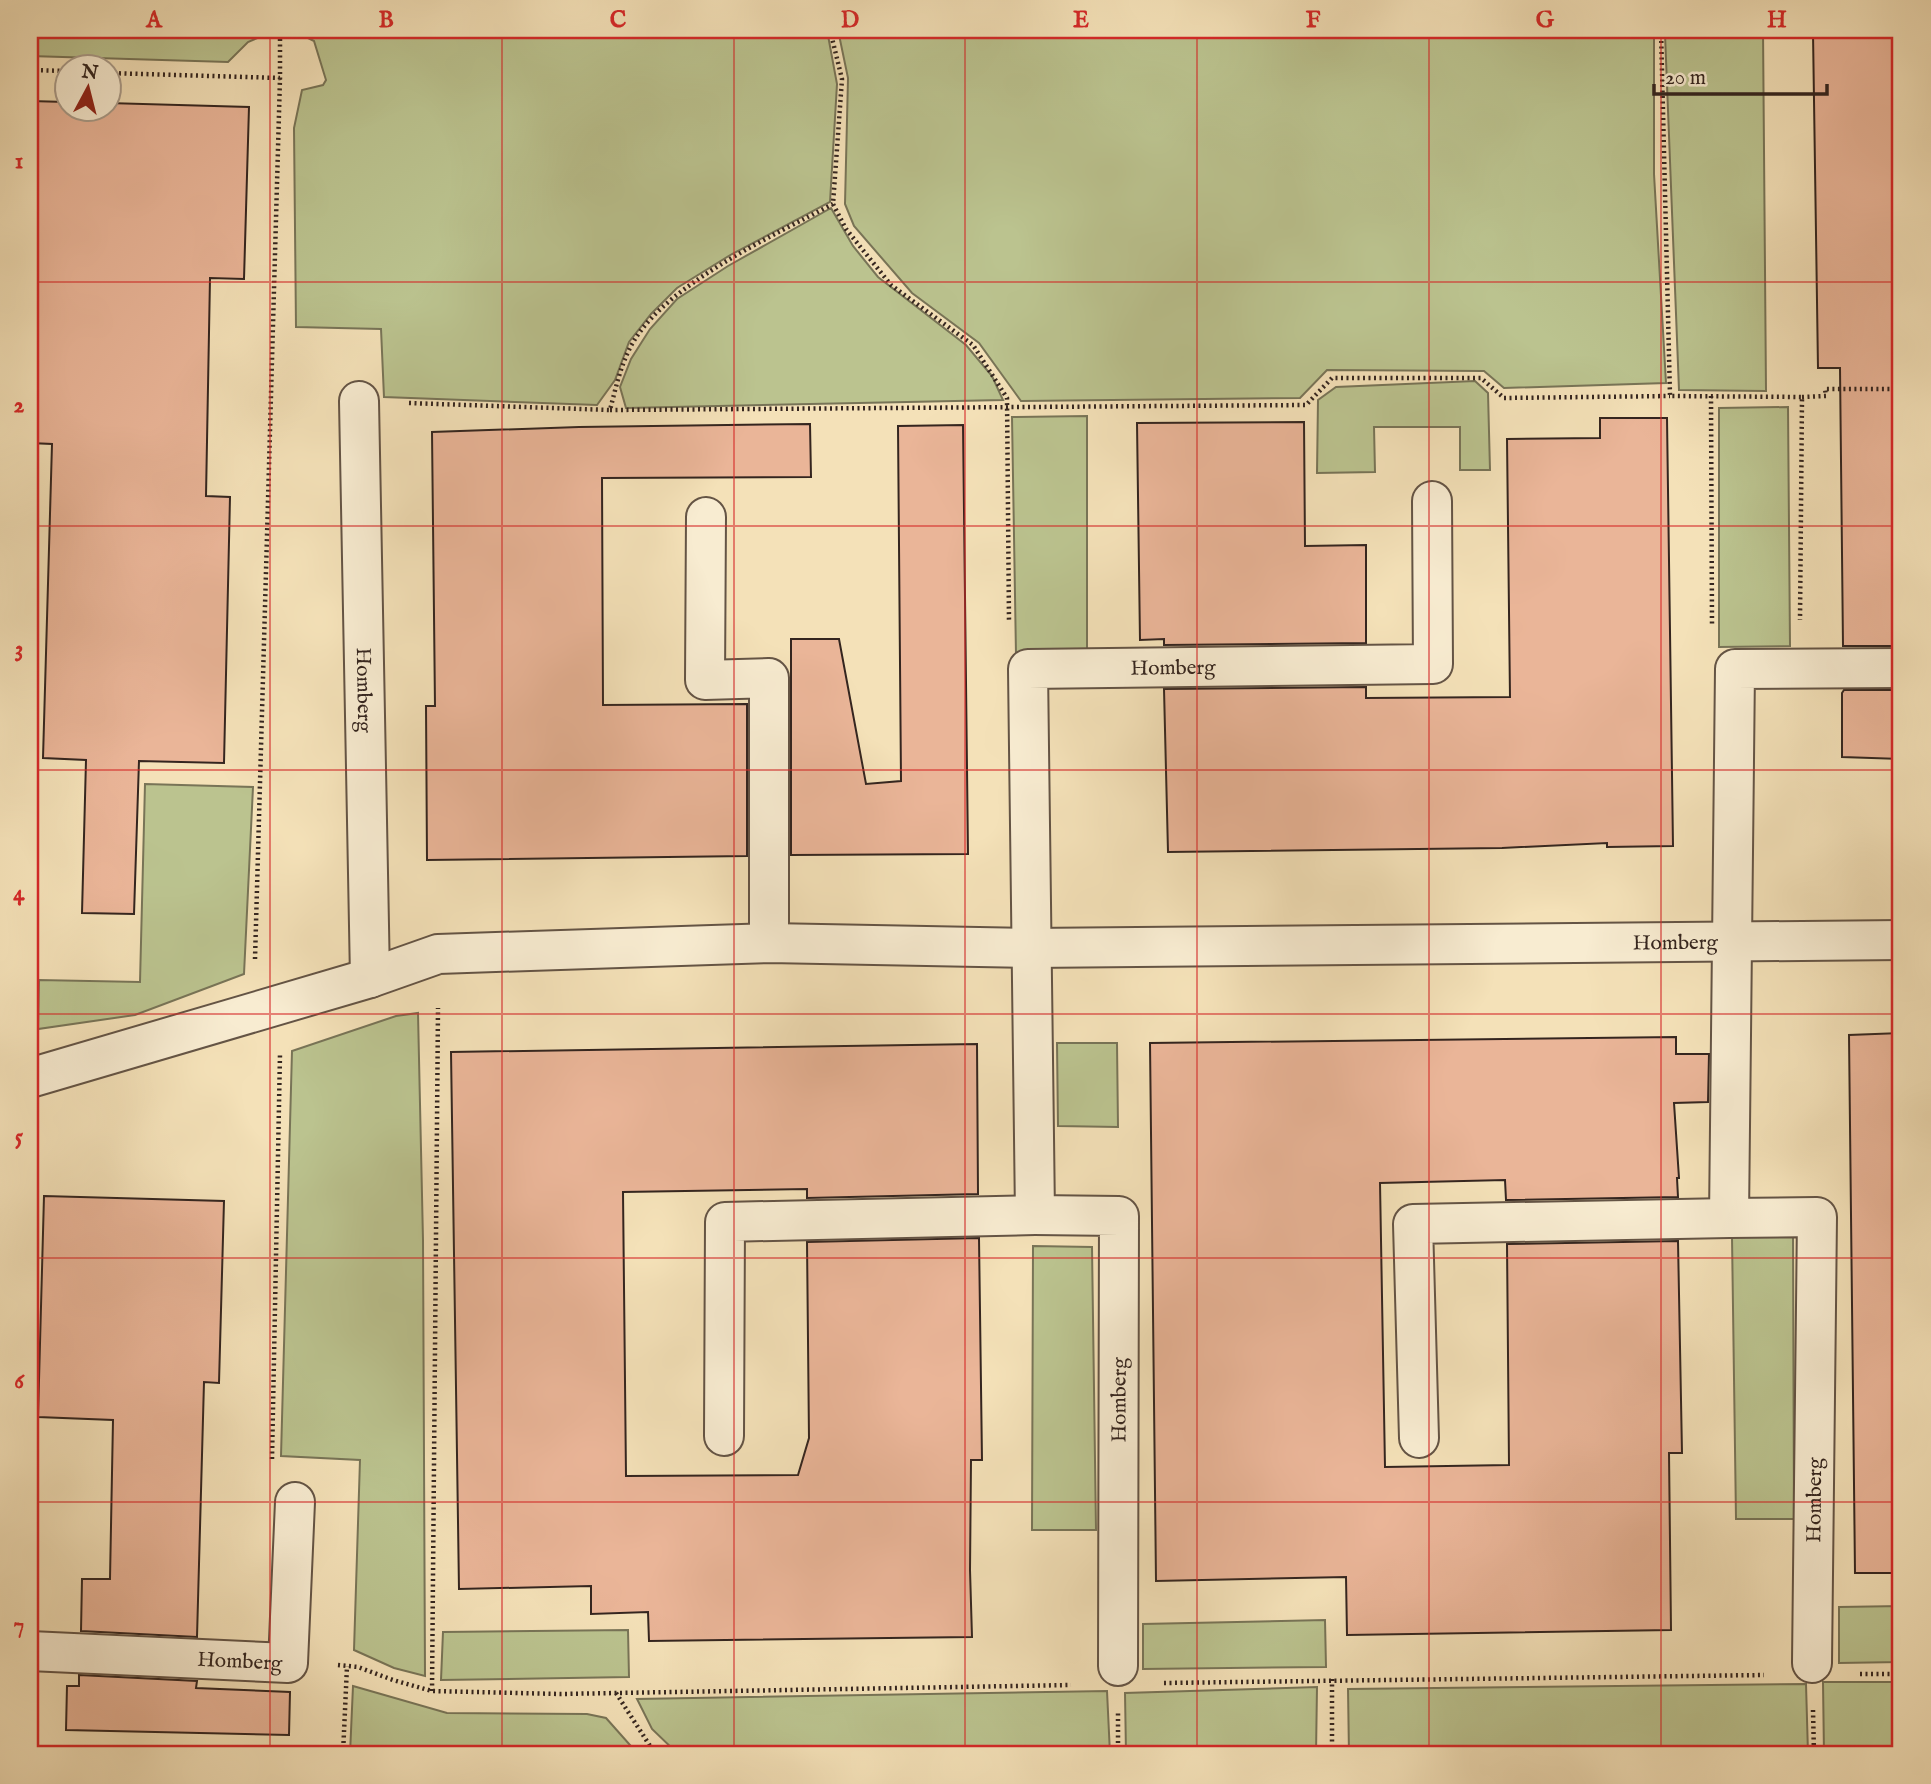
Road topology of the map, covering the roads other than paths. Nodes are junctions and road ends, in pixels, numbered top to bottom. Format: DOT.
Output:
graph roads {
  1 [pos="359,401"];
  2 [pos="1432,501"];
  3 [pos="706,517"];
  4 [pos="1901,668"];
  5 [pos="1901,940"];
  6 [pos="1732,941"];
  7 [pos="769,943"];
  8 [pos="1030,948"];
  9 [pos="370,978"];
  10 [pos="30,1078"];
  11 [pos="1035,1215"];
  12 [pos="1729,1219"];
  13 [pos="724,1436"];
  14 [pos="1419,1438"];
  15 [pos="295,1503"];
  16 [pos="30,1651"];
  17 [pos="1812,1662"];
  18 [pos="1118,1667"];
  1 -- 9 [label="street, Homberg"];
  2 -- 8 [label="street, Homberg"];
  3 -- 7 [label="street"];
  4 -- 6 [label="street, Homberg"];
  5 -- 6 [label="street, Homberg"];
  6 -- 8 [label="street, Homberg"];
  6 -- 12 [label="street, Homberg"];
  7 -- 8 [label="street, Homberg"];
  7 -- 9 [label="street, Homberg"];
  8 -- 11 [label="street"];
  9 -- 10 [label="street, Homberg"];
  11 -- 13 [label="street, Homberg"];
  11 -- 18 [label="street, Homberg"];
  12 -- 14 [label="street, Homberg"];
  12 -- 17 [label="street, Homberg"];
  15 -- 16 [label="street, Homberg"];
}
